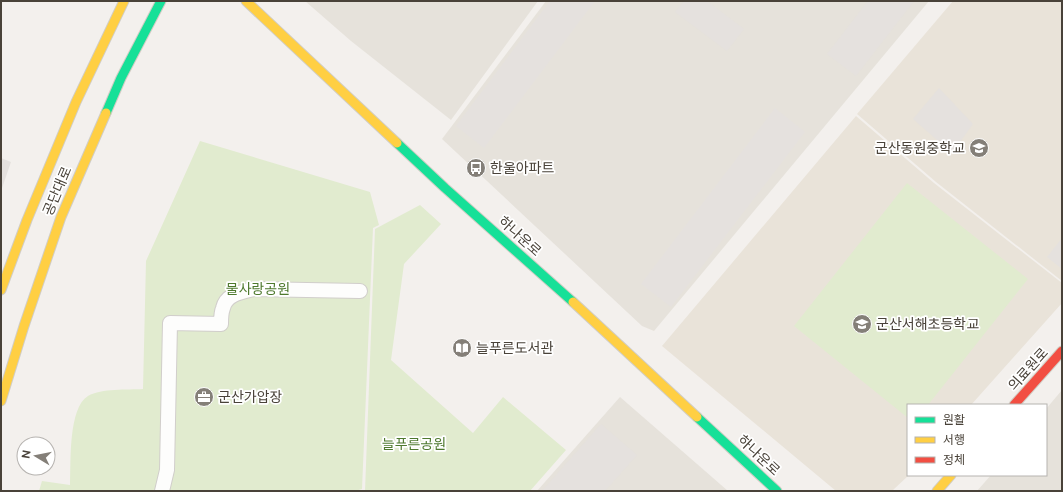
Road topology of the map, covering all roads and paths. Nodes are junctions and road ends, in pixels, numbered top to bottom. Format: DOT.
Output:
graph roads {
  1 [pos="124,1"];
  2 [pos="161,1"];
  3 [pos="249,2"];
  4 [pos="1,290"];
  5 [pos="360,291"];
  6 [pos="1062,351"];
  7 [pos="1,401"];
  8 [pos="1015,404"];
  9 [pos="950,476"];
  10 [pos="162,491"];
  11 [pos="777,491"];
  12 [pos="937,491"];
  1 -- 4 [label="street, 공단대로"];
  2 -- 7 [label="street, 공단대로"];
  3 -- 11 [label="street, 하나운로"];
  5 -- 10 [label="street"];
  6 -- 8 [label="street, 의료원로"];
  9 -- 12 [label="street"];
}
